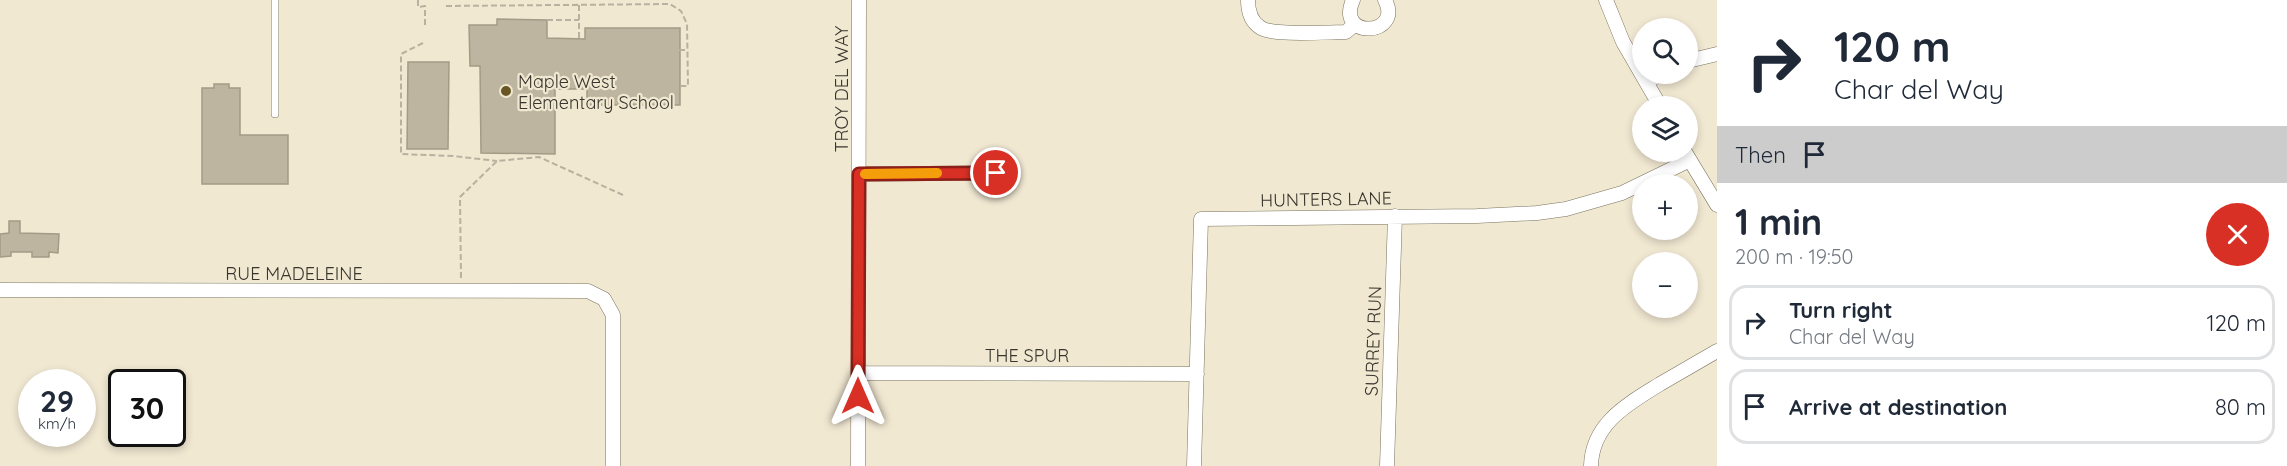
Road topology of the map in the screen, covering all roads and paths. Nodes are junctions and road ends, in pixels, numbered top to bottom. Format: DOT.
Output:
graph roads {
  1 [pos="275,0"];
  2 [pos="418,0"];
  3 [pos="859,0"];
  4 [pos="1248,0"];
  5 [pos="1353,0"];
  6 [pos="1385,0"];
  7 [pos="1606,0"];
  8 [pos="579,5"];
  9 [pos="446,6"];
  10 [pos="547,20"];
  11 [pos="579,20"];
  12 [pos="1355,24"];
  13 [pos="425,26"];
  14 [pos="579,39"];
  15 [pos="423,43"];
  16 [pos="679,50"];
  17 [pos="687,50"];
  18 [pos="1717,54"];
  19 [pos="1632,58"];
  20 [pos="1698,59"];
  21 [pos="680,86"];
  22 [pos="275,114"];
  23 [pos="496,161"];
  24 [pos="1676,162"];
  25 [pos="1691,162"];
  26 [pos="996,173"];
  27 [pos="859,174"];
  28 [pos="623,195"];
  29 [pos="1717,205"];
  30 [pos="1395,216"];
  31 [pos="461,278"];
  32 [pos="0,290"];
  33 [pos="1717,351"];
  34 [pos="858,373"];
  35 [pos="1197,374"];
  36 [pos="614,466"];
  37 [pos="858,466"];
  38 [pos="1194,466"];
  39 [pos="1387,466"];
  40 [pos="1591,466"];
  1 -- 22 [label="lane"];
  2 -- 13 [label="path"];
  3 -- 27 [label="street, TROY DEL WAY"];
  4 -- 12 [label="street"];
  5 -- 12 [label="street"];
  6 -- 12 [label="street"];
  7 -- 19 [label="street"];
  8 -- 9 [label="path"];
  8 -- 11 [label="path"];
  8 -- 17 [label="path"];
  10 -- 11 [label="path"];
  11 -- 14 [label="path"];
  15 -- 23 [label="path"];
  16 -- 17 [label="path"];
  17 -- 21 [label="path"];
  18 -- 20 [label="street"];
  23 -- 28 [label="path"];
  23 -- 31 [label="path"];
  24 -- 30 [label="street, HUNTERS LANE"];
  25 -- 29 [label="street"];
  26 -- 27 [label="street"];
  27 -- 34 [label="street, TROY DEL WAY"];
  30 -- 35 [label="street, HUNTERS LANE"];
  30 -- 39 [label="street, SURREY RUN"];
  32 -- 36 [label="street, RUE MADELEINE"];
  33 -- 40 [label="street"];
  34 -- 35 [label="street, THE SPUR"];
  34 -- 37 [label="street, TROY DEL WAY"];
  35 -- 38 [label="street, HUNTERS LANE"];
}
